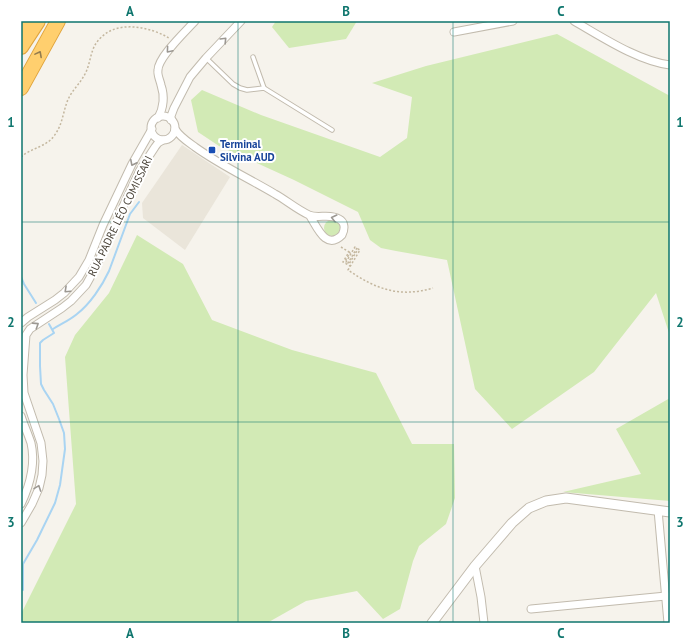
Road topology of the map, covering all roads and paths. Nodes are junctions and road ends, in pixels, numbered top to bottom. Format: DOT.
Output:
graph roads {
  1 [pos="24,21"];
  2 [pos="38,21"];
  3 [pos="58,21"];
  4 [pos="195,21"];
  5 [pos="241,21"];
  6 [pos="513,21"];
  7 [pos="574,21"];
  8 [pos="21,26"];
  9 [pos="454,32"];
  10 [pos="176,42"];
  11 [pos="21,47"];
  12 [pos="253,57"];
  13 [pos="206,58"];
  14 [pos="670,65"];
  15 [pos="21,88"];
  16 [pos="264,88"];
  17 [pos="158,118"];
  18 [pos="171,120"];
  19 [pos="152,129"];
  20 [pos="175,129"];
  21 [pos="332,130"];
  22 [pos="172,136"];
  23 [pos="181,137"];
  24 [pos="163,140"];
  25 [pos="21,157"];
  26 [pos="310,216"];
  27 [pos="341,247"];
  28 [pos="349,252"];
  29 [pos="350,266"];
  30 [pos="433,288"];
  31 [pos="21,323"];
  32 [pos="21,416"];
  33 [pos="21,504"];
  34 [pos="658,510"];
  35 [pos="670,512"];
  36 [pos="21,523"];
  37 [pos="475,566"];
  38 [pos="666,596"];
  39 [pos="531,609"];
  40 [pos="432,623"];
  41 [pos="484,623"];
  42 [pos="668,623"];
  1 -- 8 [label="highway"];
  2 -- 11 [label="highway"];
  15 -- 3 [label="highway, one-way"];
  4 -- 10 [label="street"];
  13 -- 5 [label="street, one-way"];
  6 -- 9 [label="street"];
  7 -- 14 [label="street"];
  10 -- 17 [label="street, one-way"];
  10 -- 25 [label="path"];
  12 -- 16 [label="lane"];
  13 -- 16 [label="lane"];
  13 -- 18 [label="street"];
  16 -- 21 [label="lane"];
  17 -- 18 [label="street"];
  17 -- 19 [label="street"];
  18 -- 20 [label="street"];
  19 -- 24 [label="street"];
  19 -- 31 [label="street, RUA PADRE LÉO COMISSARI, one-way"];
  20 -- 22 [label="street"];
  20 -- 23 [label="street"];
  22 -- 23 [label="street"];
  22 -- 24 [label="street"];
  23 -- 26 [label="street"];
  36 -- 24 [label="street, RUA PADRE LÉO COMISSARI, one-way"];
  26 -- 26 [label="street, one-way"];
  27 -- 28 [label="path"];
  28 -- 29 [label="path"];
  28 -- 29 [label="path"];
  29 -- 30 [label="path"];
  32 -- 33 [label="street"];
  34 -- 35 [label="street"];
  34 -- 37 [label="street"];
  34 -- 38 [label="street"];
  37 -- 40 [label="street"];
  37 -- 41 [label="street"];
  38 -- 39 [label="street"];
  38 -- 42 [label="street"];
}
